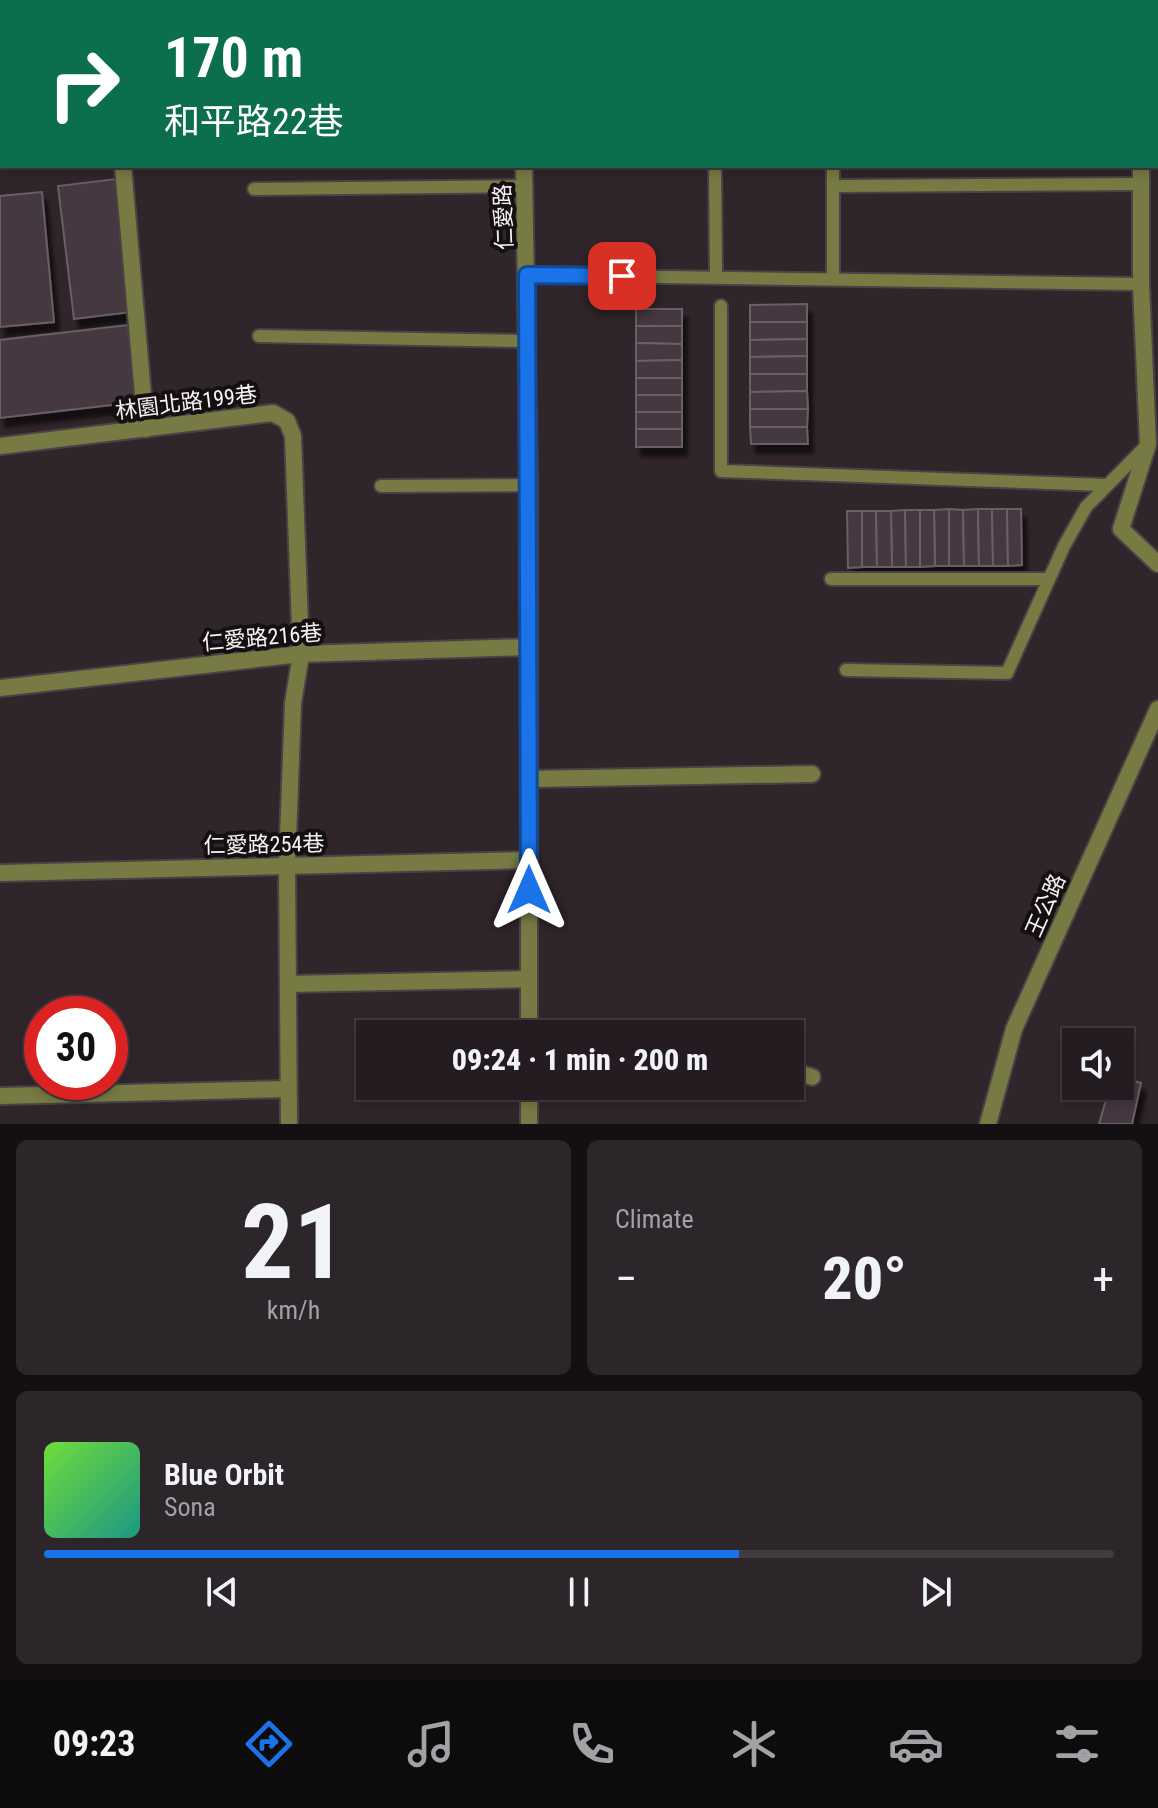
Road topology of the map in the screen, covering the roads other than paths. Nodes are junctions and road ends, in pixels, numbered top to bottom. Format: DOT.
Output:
graph roads {
  1 [pos="123,168"];
  2 [pos="524,168"];
  3 [pos="715,168"];
  4 [pos="833,168"];
  5 [pos="1141,168"];
  6 [pos="1141,184"];
  7 [pos="524,186"];
  8 [pos="833,186"];
  9 [pos="254,189"];
  10 [pos="527,275"];
  11 [pos="716,277"];
  12 [pos="833,278"];
  13 [pos="1141,284"];
  14 [pos="721,306"];
  15 [pos="259,336"];
  16 [pos="526,341"];
  17 [pos="146,429"];
  18 [pos="1148,444"];
  19 [pos="0,446"];
  20 [pos="529,485"];
  21 [pos="1105,485"];
  22 [pos="381,486"];
  23 [pos="1158,564"];
  24 [pos="831,579"];
  25 [pos="1049,579"];
  26 [pos="529,647"];
  27 [pos="301,654"];
  28 [pos="846,670"];
  29 [pos="0,688"];
  30 [pos="1158,709"];
  31 [pos="812,774"];
  32 [pos="529,779"];
  33 [pos="529,860"];
  34 [pos="287,866"];
  35 [pos="0,873"];
  36 [pos="529,979"];
  37 [pos="288,984"];
  38 [pos="529,1020"];
  39 [pos="804,1074"];
  40 [pos="812,1077"];
  41 [pos="288,1089"];
  42 [pos="0,1096"];
  43 [pos="529,1100"];
  44 [pos="289,1124"];
  45 [pos="529,1124"];
  46 [pos="988,1124"];
  1 -- 17 [label="street"];
  2 -- 7 [label="street, 仁愛路"];
  3 -- 11 [label="lane"];
  4 -- 8 [label="lane"];
  5 -- 6 [label="street"];
  6 -- 8 [label="lane"];
  6 -- 13 [label="street"];
  7 -- 9 [label="lane"];
  7 -- 10 [label="street, 仁愛路"];
  8 -- 12 [label="lane"];
  10 -- 11 [label="lane"];
  10 -- 16 [label="street, 仁愛路"];
  11 -- 12 [label="lane"];
  12 -- 13 [label="lane"];
  13 -- 18 [label="street"];
  14 -- 21 [label="lane"];
  15 -- 16 [label="lane"];
  16 -- 20 [label="street, 仁愛路"];
  17 -- 19 [label="street, 林園北路199巷"];
  17 -- 27 [label="street, 林園北路199巷"];
  18 -- 21 [label="lane"];
  18 -- 23 [label="street"];
  20 -- 22 [label="lane"];
  20 -- 26 [label="street, 仁愛路"];
  21 -- 25 [label="lane"];
  24 -- 25 [label="lane"];
  25 -- 28 [label="lane"];
  26 -- 27 [label="street, 仁愛路216巷"];
  26 -- 32 [label="street, 仁愛路"];
  27 -- 29 [label="street, 仁愛路216巷"];
  27 -- 34 [label="street"];
  30 -- 46 [label="street, 王公路"];
  31 -- 32 [label="street"];
  32 -- 33 [label="street, 仁愛路"];
  33 -- 34 [label="street, 仁愛路254巷"];
  33 -- 36 [label="street, 仁愛路"];
  34 -- 35 [label="street, 仁愛路254巷"];
  34 -- 37 [label="street"];
  36 -- 37 [label="street"];
  36 -- 38 [label="street, 仁愛路"];
  37 -- 41 [label="street"];
  39 -- 40 [label="street"];
  41 -- 42 [label="street"];
  41 -- 44 [label="street"];
  43 -- 45 [label="street"];
}
